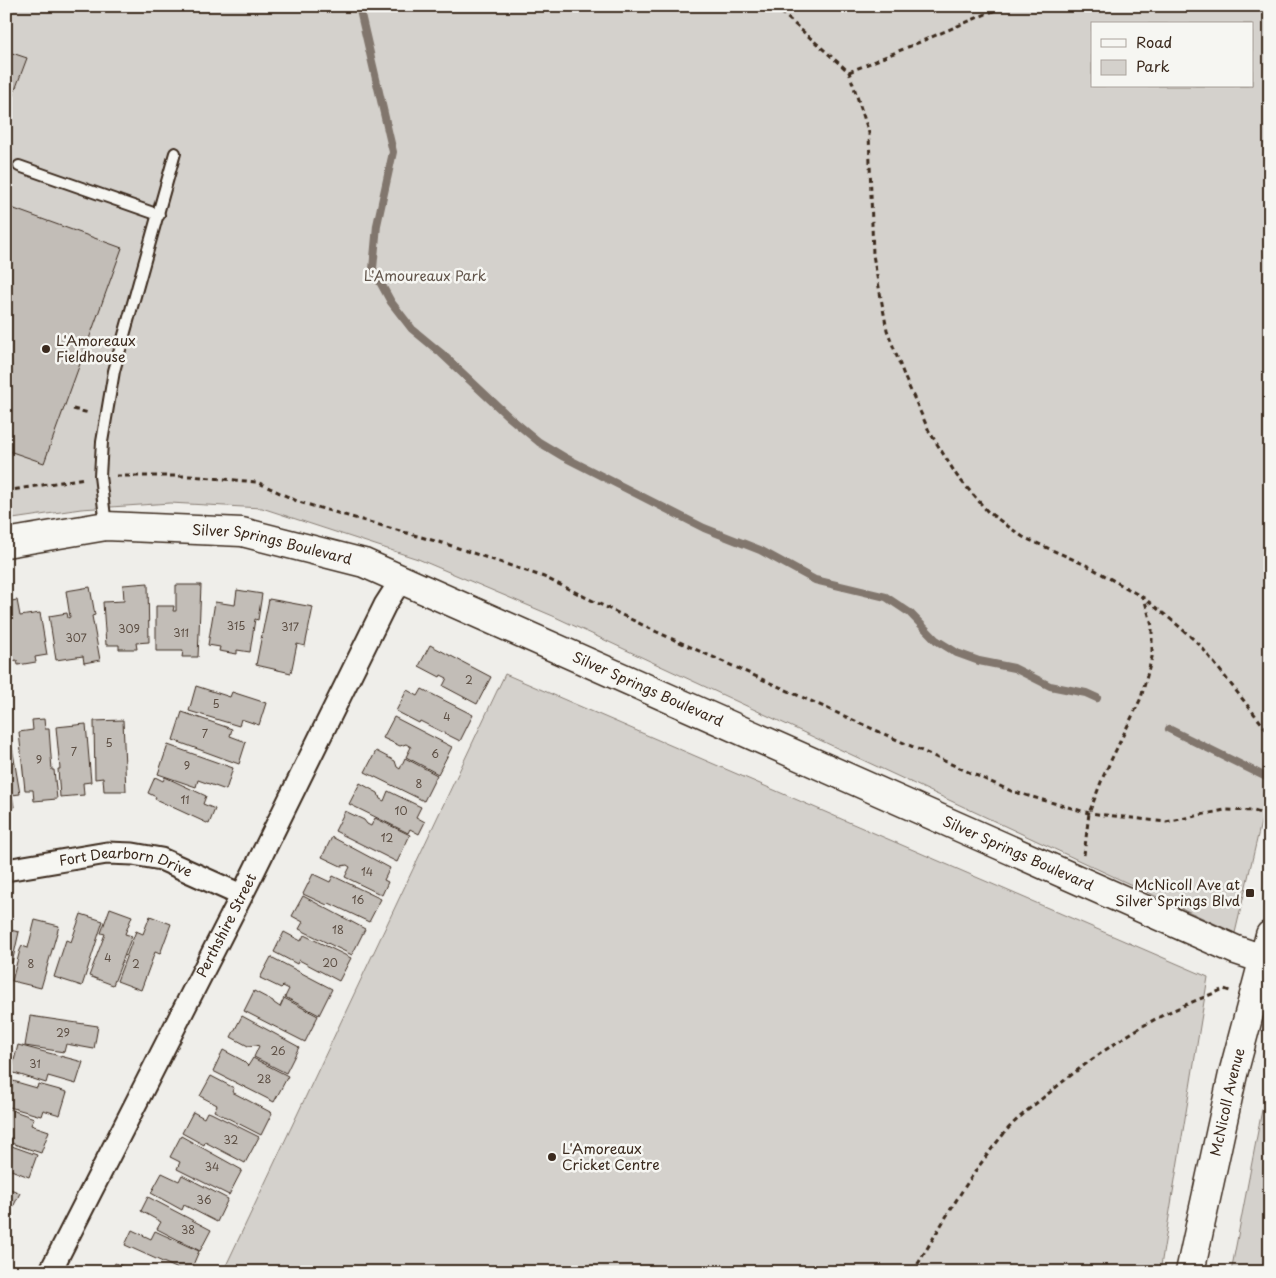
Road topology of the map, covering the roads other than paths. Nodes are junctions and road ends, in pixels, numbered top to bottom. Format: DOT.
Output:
graph roads {
  1 [pos="175,153"];
  2 [pos="20,166"];
  3 [pos="159,215"];
  4 [pos="106,526"];
  5 [pos="6,543"];
  6 [pos="401,580"];
  7 [pos="6,870"];
  8 [pos="240,896"];
  9 [pos="1266,947"];
  10 [pos="50,1272"];
  11 [pos="1190,1272"];
  1 -- 3 [label="lane"];
  2 -- 3 [label="lane"];
  3 -- 4 [label="lane"];
  4 -- 5 [label="street, Silver Springs Boulevard"];
  4 -- 6 [label="street, Silver Springs Boulevard"];
  6 -- 8 [label="street, Perthshire Street"];
  6 -- 9 [label="street, Silver Springs Boulevard"];
  7 -- 8 [label="street, Fort Dearborn Drive"];
  8 -- 10 [label="street, Perthshire Street"];
  9 -- 11 [label="street, McNicoll Avenue"];
}
